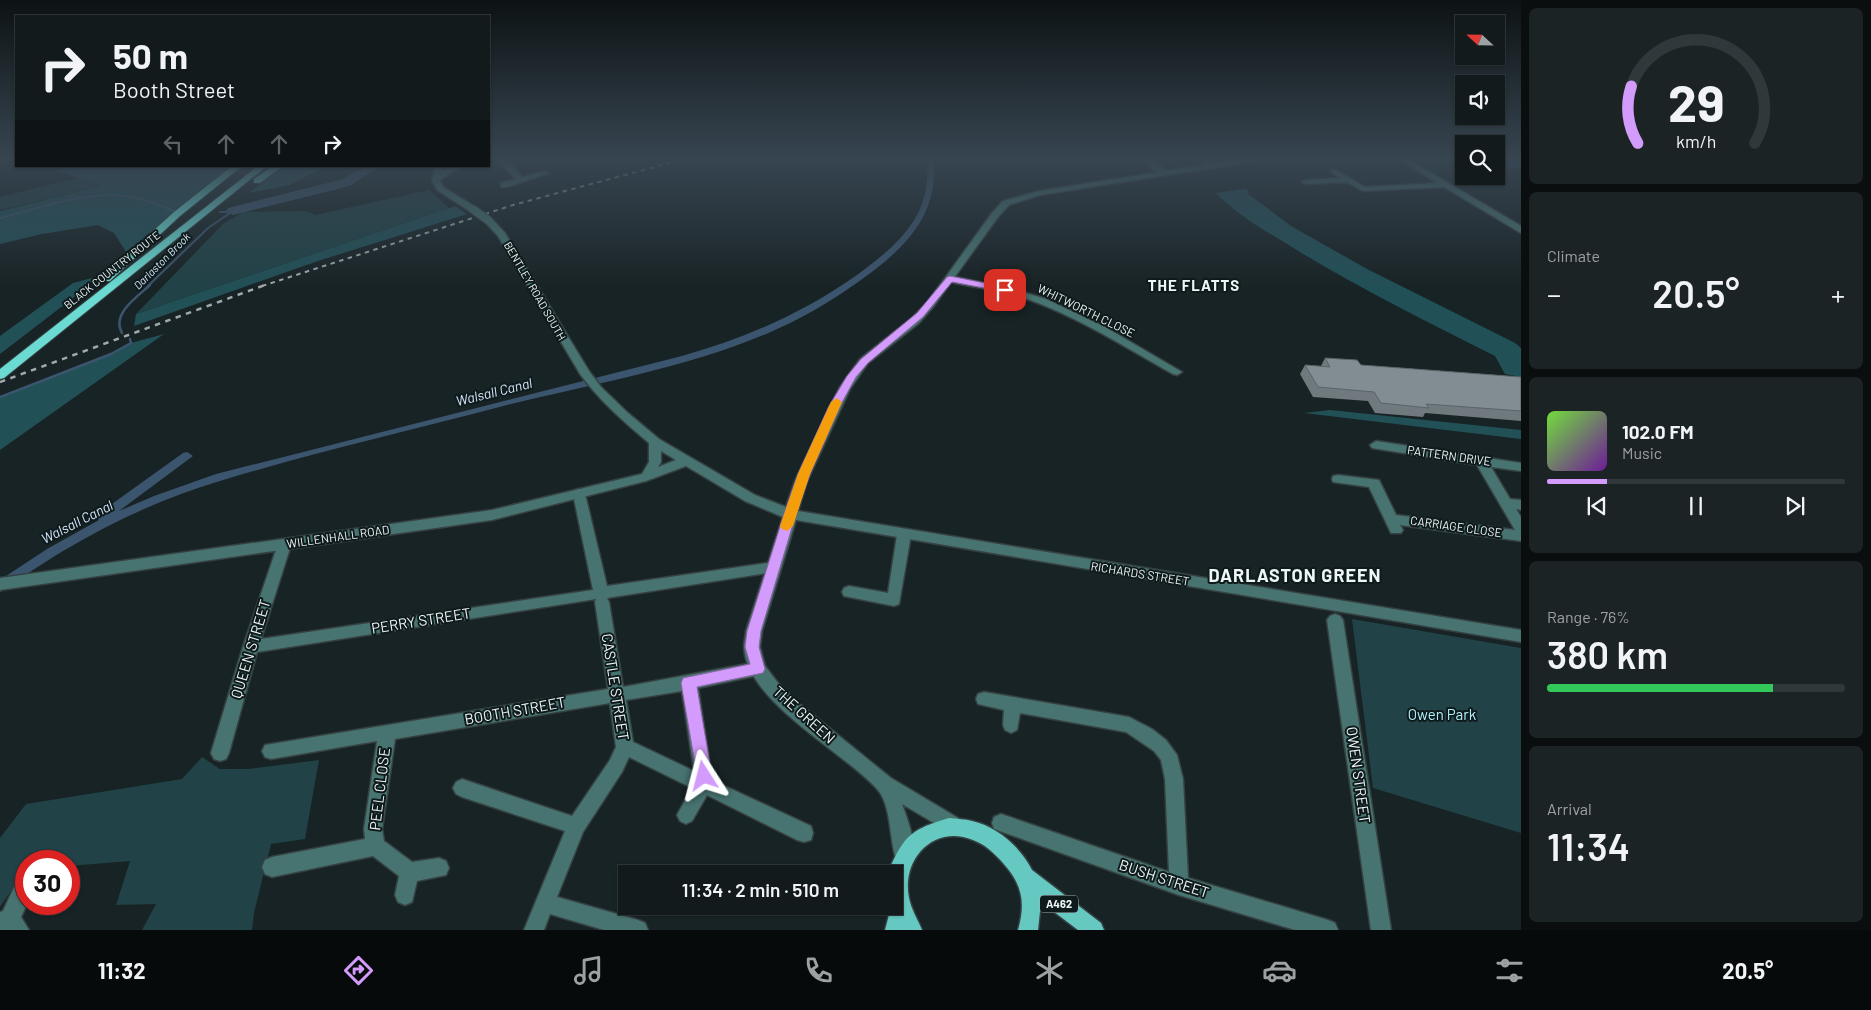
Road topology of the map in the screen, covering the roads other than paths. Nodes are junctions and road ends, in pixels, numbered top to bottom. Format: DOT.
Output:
graph roads {
  1 [pos="193,201"];
  2 [pos="206,201"];
  3 [pos="218,201"];
  4 [pos="228,201"];
  5 [pos="461,201"];
  6 [pos="1011,201"];
  7 [pos="1473,201"];
  8 [pos="1521,230"];
  9 [pos="139,264"];
  10 [pos="950,279"];
  11 [pos="104,281"];
  12 [pos="0,363"];
  13 [pos="1177,372"];
  14 [pos="0,375"];
  15 [pos="656,442"];
  16 [pos="1376,445"];
  17 [pos="1481,460"];
  18 [pos="686,461"];
  19 [pos="1521,467"];
  20 [pos="646,477"];
  21 [pos="1338,479"];
  22 [pos="579,494"];
  23 [pos="1506,503"];
  24 [pos="1521,506"];
  25 [pos="790,514"];
  26 [pos="1521,529"];
  27 [pos="904,535"];
  28 [pos="1521,536"];
  29 [pos="284,545"];
  30 [pos="774,567"];
  31 [pos="0,584"];
  32 [pos="850,592"];
  33 [pos="598,597"];
  34 [pos="1335,620"];
  35 [pos="1521,636"];
  36 [pos="251,647"];
  37 [pos="758,669"];
  38 [pos="689,683"];
  39 [pos="617,694"];
  40 [pos="984,699"];
  41 [pos="1013,704"];
  42 [pos="1011,725"];
  43 [pos="387,732"];
  44 [pos="625,747"];
  45 [pos="271,752"];
  46 [pos="220,753"];
  47 [pos="885,784"];
  48 [pos="703,785"];
  49 [pos="462,788"];
  50 [pos="686,815"];
  51 [pos="1001,823"];
  52 [pos="576,826"];
  53 [pos="956,827"];
  54 [pos="804,833"];
  55 [pos="376,846"];
  56 [pos="904,855"];
  57 [pos="901,865"];
  58 [pos="272,867"];
  59 [pos="439,868"];
  60 [pos="409,872"];
  61 [pos="1025,877"];
  62 [pos="1179,885"];
  63 [pos="405,895"];
  64 [pos="545,903"];
  65 [pos="15,910"];
  66 [pos="903,911"];
  67 [pos="899,915"];
  68 [pos="9,924"];
  69 [pos="534,930"];
  70 [pos="638,930"];
  71 [pos="895,930"];
  72 [pos="912,930"];
  73 [pos="1028,930"];
  74 [pos="1094,930"];
  75 [pos="1328,930"];
  76 [pos="1381,930"];
  1 -- 11 [label="highway"];
  2 -- 11 [label="highway, BLACK COUNTRY ROUTE"];
  3 -- 9 [label="highway, BLACK COUNTRY ROUTE"];
  4 -- 9 [label="highway"];
  5 -- 15 [label="street, BENTLEY ROAD SOUTH, bridge"];
  6 -- 10 [label="street, THE GREEN"];
  7 -- 8 [label="street"];
  9 -- 14 [label="highway, BLACK COUNTRY ROUTE"];
  10 -- 13 [label="street, WHITWORTH CLOSE"];
  10 -- 25 [label="street, THE GREEN"];
  11 -- 12 [label="highway, BLACK COUNTRY ROUTE"];
  15 -- 18 [label="street"];
  15 -- 20 [label="street"];
  16 -- 17 [label="street, PATTERN DRIVE"];
  17 -- 19 [label="street, PATTERN DRIVE"];
  17 -- 23 [label="street"];
  18 -- 20 [label="street, WILLENHALL ROAD"];
  18 -- 25 [label="street"];
  20 -- 22 [label="street, WILLENHALL ROAD"];
  21 -- 28 [label="street, CARRIAGE CLOSE"];
  22 -- 29 [label="street, WILLENHALL ROAD"];
  22 -- 33 [label="street, CASTLE STREET"];
  23 -- 24 [label="street"];
  23 -- 26 [label="street"];
  25 -- 27 [label="street, RICHARDS STREET"];
  25 -- 30 [label="street, THE GREEN"];
  27 -- 32 [label="street"];
  27 -- 35 [label="street, RICHARDS STREET"];
  29 -- 31 [label="street, WILLENHALL ROAD"];
  29 -- 36 [label="street, QUEEN STREET"];
  30 -- 33 [label="street, PERRY STREET"];
  30 -- 37 [label="street, THE GREEN"];
  33 -- 36 [label="street, PERRY STREET"];
  33 -- 39 [label="street, CASTLE STREET"];
  34 -- 76 [label="street, OWEN STREET"];
  36 -- 46 [label="street, QUEEN STREET"];
  37 -- 38 [label="street, BOOTH STREET"];
  37 -- 47 [label="street, THE GREEN"];
  38 -- 39 [label="street, BOOTH STREET"];
  38 -- 48 [label="street"];
  39 -- 43 [label="street, BOOTH STREET"];
  39 -- 44 [label="street, CASTLE STREET"];
  40 -- 41 [label="street"];
  41 -- 42 [label="street"];
  41 -- 62 [label="street"];
  43 -- 45 [label="street, BOOTH STREET"];
  43 -- 55 [label="street, PEEL CLOSE"];
  44 -- 48 [label="street"];
  44 -- 52 [label="street, CASTLE STREET"];
  47 -- 53 [label="street, THE GREEN"];
  47 -- 56 [label="street, THE GREEN"];
  48 -- 50 [label="street"];
  48 -- 54 [label="street"];
  49 -- 52 [label="street"];
  51 -- 62 [label="street, BUSH STREET"];
  52 -- 64 [label="street, CASTLE STREET"];
  53 -- 56 [label="main road"];
  53 -- 61 [label="main road"];
  55 -- 58 [label="street, PEEL CLOSE"];
  55 -- 60 [label="street, PEEL CLOSE"];
  56 -- 57 [label="main road"];
  59 -- 60 [label="street"];
  60 -- 63 [label="street"];
  61 -- 73 [label="main road"];
  61 -- 74 [label="main road, A462"];
  62 -- 75 [label="street, BUSH STREET"];
  64 -- 69 [label="street, CASTLE STREET"];
  64 -- 70 [label="street"];
  65 -- 68 [label="street"];
  66 -- 72 [label="main road"];
  67 -- 71 [label="main road"];
}
